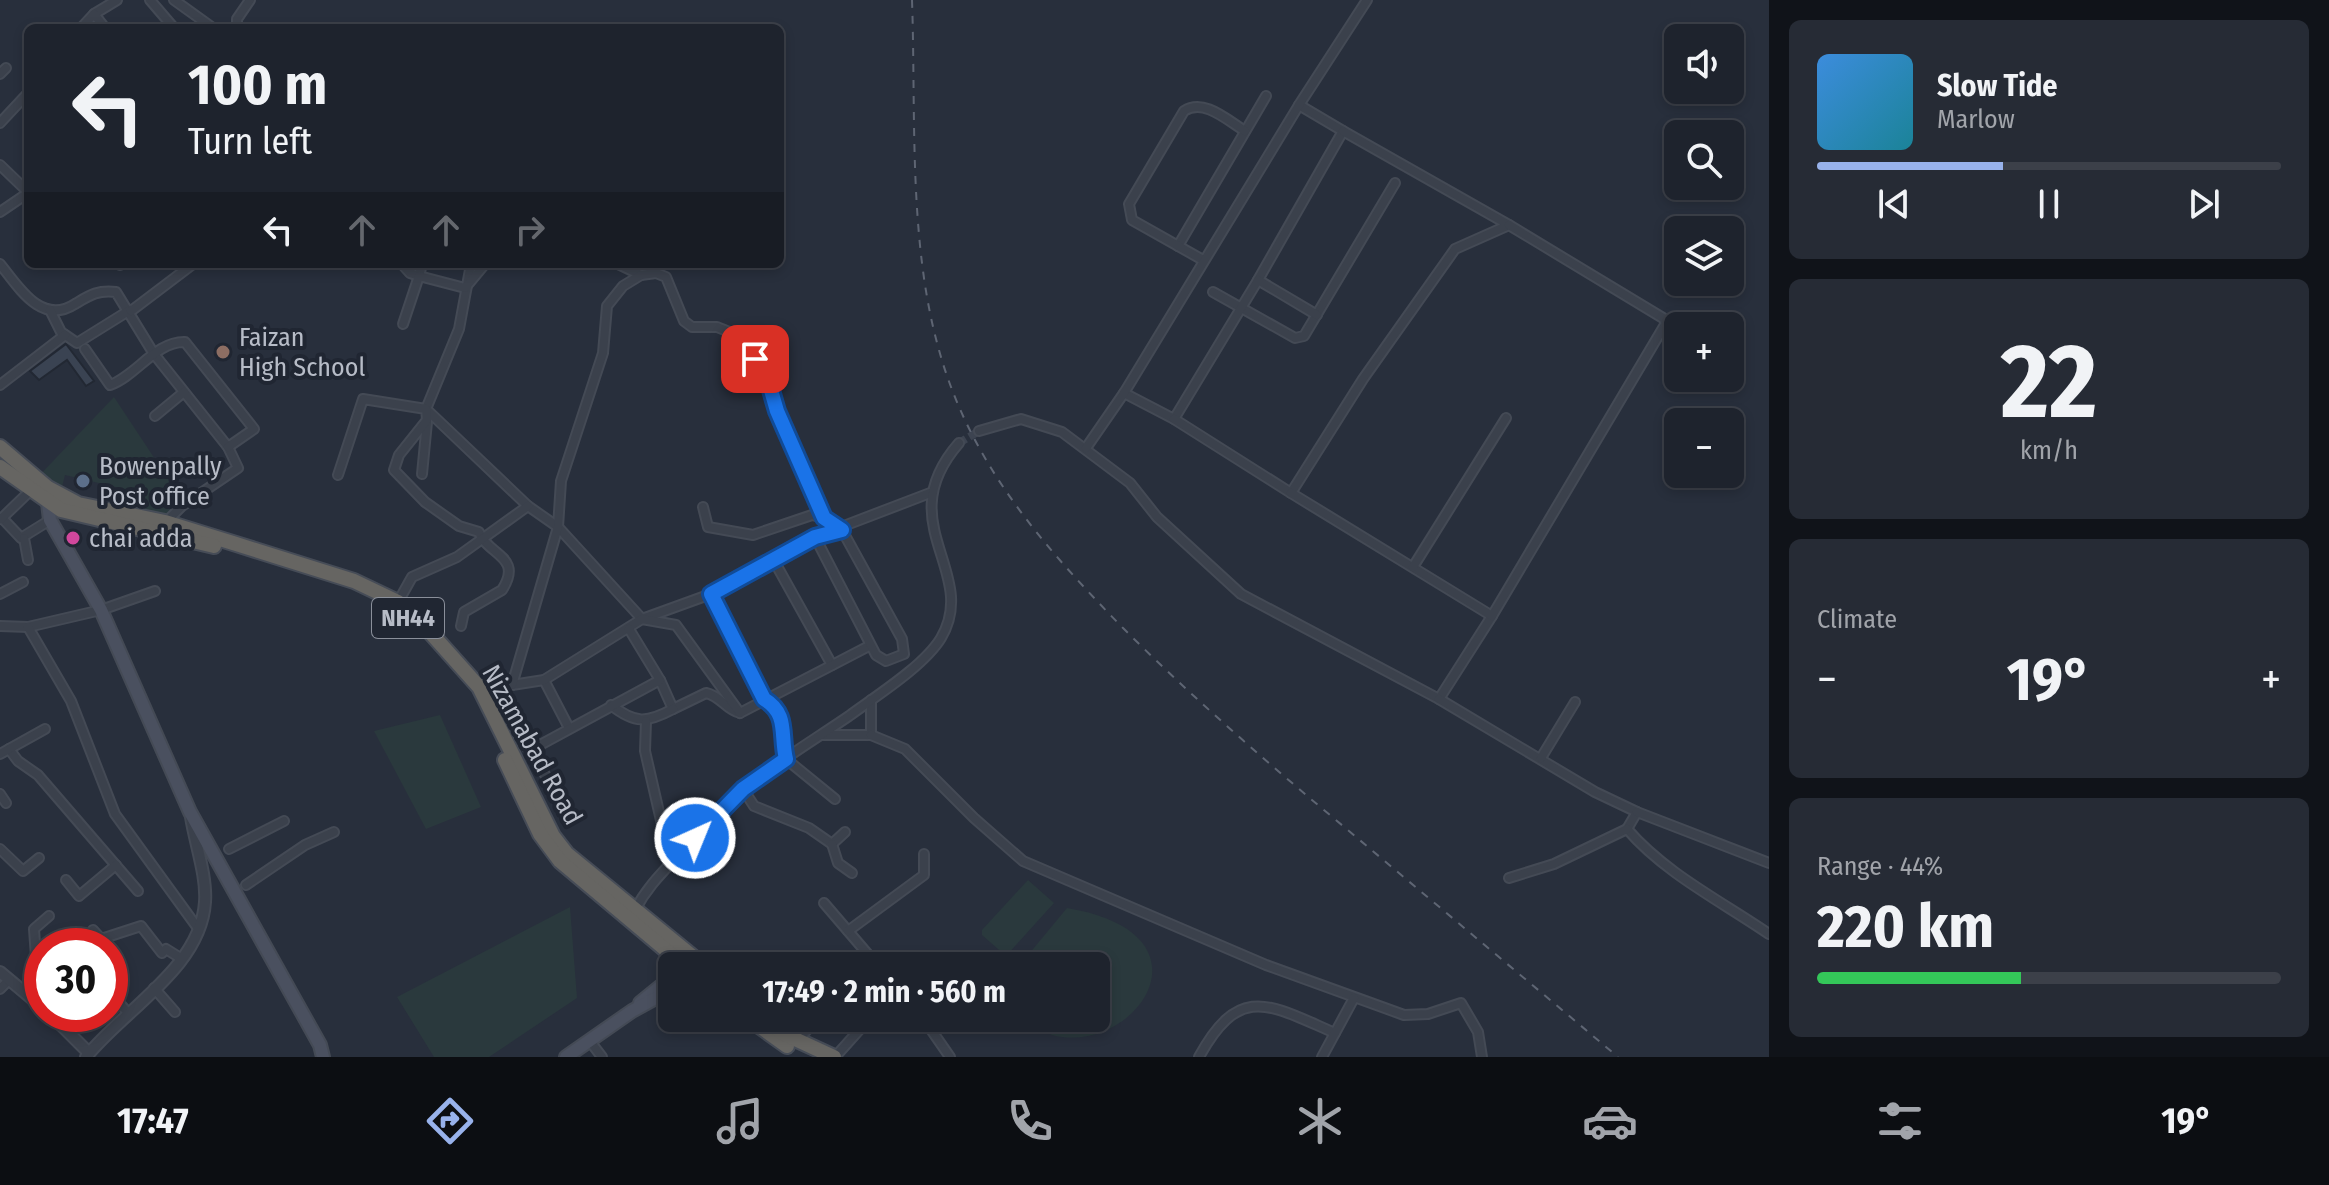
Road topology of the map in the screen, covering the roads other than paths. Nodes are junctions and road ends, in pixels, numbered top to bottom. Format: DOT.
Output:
graph roads {
  1 [pos="117,0"];
  2 [pos="150,0"];
  3 [pos="174,0"];
  4 [pos="250,0"];
  5 [pos="1367,0"];
  6 [pos="94,14"];
  7 [pos="85,24"];
  8 [pos="102,24"];
  9 [pos="171,24"];
  10 [pos="207,24"];
  11 [pos="237,24"];
  12 [pos="1266,96"];
  13 [pos="24,97"];
  14 [pos="1299,105"];
  15 [pos="0,123"];
  16 [pos="1245,131"];
  17 [pos="1343,131"];
  18 [pos="0,165"];
  19 [pos="1395,183"];
  20 [pos="24,189"];
  21 [pos="24,196"];
  22 [pos="0,212"];
  23 [pos="1509,225"];
  24 [pos="1178,246"];
  25 [pos="1203,260"];
  26 [pos="0,264"];
  27 [pos="188,268"];
  28 [pos="406,268"];
  29 [pos="421,268"];
  30 [pos="470,268"];
  31 [pos="482,268"];
  32 [pos="626,268"];
  33 [pos="641,275"];
  34 [pos="419,276"];
  35 [pos="1258,280"];
  36 [pos="465,288"];
  37 [pos="1213,292"];
  38 [pos="1241,308"];
  39 [pos="50,310"];
  40 [pos="130,310"];
  41 [pos="1317,315"];
  42 [pos="403,324"];
  43 [pos="65,335"];
  44 [pos="85,349"];
  45 [pos="154,354"];
  46 [pos="0,385"];
  47 [pos="184,392"];
  48 [pos="1124,393"];
  49 [pos="426,409"];
  50 [pos="155,416"];
  51 [pos="1506,418"];
  52 [pos="1174,419"];
  53 [pos="427,421"];
  54 [pos="979,431"];
  55 [pos="959,443"];
  56 [pos="0,447"];
  57 [pos="228,447"];
  58 [pos="1086,448"];
  59 [pos="0,467"];
  60 [pos="422,474"];
  61 [pos="338,475"];
  62 [pos="30,491"];
  63 [pos="930,493"];
  64 [pos="1291,493"];
  65 [pos="48,503"];
  66 [pos="528,506"];
  67 [pos="703,507"];
  68 [pos="824,518"];
  69 [pos="1,519"];
  70 [pos="50,520"];
  71 [pos="165,522"];
  72 [pos="558,527"];
  73 [pos="842,530"];
  74 [pos="815,537"];
  75 [pos="24,538"];
  76 [pos="482,538"];
  77 [pos="773,559"];
  78 [pos="28,560"];
  79 [pos="1413,567"];
  80 [pos="23,582"];
  81 [pos="155,591"];
  82 [pos="0,594"];
  83 [pos="711,594"];
  84 [pos="398,602"];
  85 [pos="101,610"];
  86 [pos="0,615"];
  87 [pos="1492,616"];
  88 [pos="642,619"];
  89 [pos="2,625"];
  90 [pos="461,626"];
  91 [pos="28,627"];
  92 [pos="629,629"];
  93 [pos="869,646"];
  94 [pos="832,665"];
  95 [pos="544,680"];
  96 [pos="660,680"];
  97 [pos="512,685"];
  98 [pos="479,687"];
  99 [pos="764,699"];
  100 [pos="1439,699"];
  101 [pos="871,700"];
  102 [pos="1575,702"];
  103 [pos="611,705"];
  104 [pos="673,709"];
  105 [pos="740,713"];
  106 [pos="507,717"];
  107 [pos="646,721"];
  108 [pos="569,728"];
  109 [pos="45,729"];
  110 [pos="821,735"];
  111 [pos="871,735"];
  112 [pos="540,745"];
  113 [pos="2,753"];
  114 [pos="1541,758"];
  115 [pos="786,759"];
  116 [pos="743,789"];
  117 [pos="0,794"];
  118 [pos="835,799"];
  119 [pos="6,803"];
  120 [pos="190,812"];
  121 [pos="564,812"];
  122 [pos="1637,812"];
  123 [pos="284,821"];
  124 [pos="662,825"];
  125 [pos="1627,829"];
  126 [pos="334,832"];
  127 [pos="845,832"];
  128 [pos="832,844"];
  129 [pos="0,849"];
  130 [pos="229,849"];
  131 [pos="924,854"];
  132 [pos="39,858"];
  133 [pos="1769,863"];
  134 [pos="116,865"];
  135 [pos="852,873"];
  136 [pos="1509,878"];
  137 [pos="66,880"];
  138 [pos="246,885"];
  139 [pos="138,891"];
  140 [pos="824,903"];
  141 [pos="634,911"];
  142 [pos="49,916"];
  143 [pos="197,927"];
  144 [pos="35,928"];
  145 [pos="128,930"];
  146 [pos="848,931"];
  147 [pos="1769,934"];
  148 [pos="677,952"];
  149 [pos="680,952"];
  150 [pos="866,952"];
  151 [pos="182,959"];
  152 [pos="3,980"];
  153 [pos="154,988"];
  154 [pos="658,989"];
  155 [pos="24,995"];
  156 [pos="658,997"];
  157 [pos="1354,998"];
  158 [pos="632,1011"];
  159 [pos="175,1012"];
  160 [pos="128,1013"];
  161 [pos="66,1032"];
  162 [pos="109,1032"];
  163 [pos="766,1032"];
  164 [pos="784,1032"];
  165 [pos="805,1032"];
  166 [pos="857,1032"];
  167 [pos="933,1032"];
  168 [pos="1335,1033"];
  169 [pos="589,1040"];
  170 [pos="797,1041"];
  171 [pos="87,1055"];
  172 [pos="323,1057"];
  173 [pos="566,1057"];
  174 [pos="602,1057"];
  175 [pos="809,1057"];
  176 [pos="834,1057"];
  177 [pos="950,1057"];
  178 [pos="1199,1057"];
  179 [pos="1322,1057"];
  180 [pos="1482,1057"];
  1 -- 6 [label="street"];
  2 -- 9 [label="street"];
  3 -- 10 [label="street"];
  4 -- 11 [label="street"];
  5 -- 14 [label="street"];
  6 -- 7 [label="street"];
  6 -- 8 [label="street"];
  12 -- 16 [label="street"];
  13 -- 15 [label="street"];
  14 -- 17 [label="street"];
  14 -- 25 [label="street"];
  16 -- 24 [label="street"];
  16 -- 24 [label="street"];
  17 -- 23 [label="street"];
  17 -- 35 [label="street"];
  18 -- 20 [label="street"];
  19 -- 41 [label="street"];
  21 -- 22 [label="street"];
  23 -- 64 [label="street"];
  23 -- 87 [label="street"];
  24 -- 25 [label="street"];
  25 -- 48 [label="street"];
  26 -- 39 [label="street"];
  27 -- 40 [label="street"];
  28 -- 34 [label="street"];
  29 -- 34 [label="street"];
  30 -- 36 [label="street"];
  31 -- 36 [label="street"];
  32 -- 33 [label="street"];
  33 -- 68 [label="street"];
  33 -- 72 [label="street"];
  34 -- 36 [label="street"];
  34 -- 42 [label="street"];
  35 -- 38 [label="street"];
  35 -- 41 [label="street"];
  36 -- 49 [label="street"];
  37 -- 38 [label="street"];
  38 -- 41 [label="street"];
  38 -- 52 [label="street"];
  39 -- 40 [label="street"];
  39 -- 43 [label="street"];
  40 -- 43 [label="street"];
  40 -- 45 [label="street"];
  43 -- 46 [label="street"];
  44 -- 45 [label="street"];
  45 -- 47 [label="street"];
  45 -- 57 [label="street"];
  47 -- 50 [label="street"];
  47 -- 57 [label="street"];
  48 -- 52 [label="street"];
  48 -- 58 [label="street"];
  49 -- 53 [label="street"];
  49 -- 61 [label="street"];
  49 -- 66 [label="street"];
  51 -- 79 [label="street"];
  52 -- 64 [label="street"];
  53 -- 60 [label="street"];
  53 -- 76 [label="street"];
  54 -- 58 [label="street"];
  55 -- 63 [label="street"];
  56 -- 71 [label="highway, Nizamabad Road / NH44"];
  57 -- 71 [label="street"];
  58 -- 100 [label="street"];
  59 -- 62 [label="highway, NH44"];
  62 -- 65 [label="highway, NH44"];
  62 -- 69 [label="street"];
  63 -- 73 [label="street"];
  63 -- 101 [label="street"];
  64 -- 79 [label="street"];
  65 -- 70 [label="main road"];
  65 -- 148 [label="highway, Nizamabad Road / NH44"];
  66 -- 72 [label="street"];
  66 -- 76 [label="street"];
  67 -- 68 [label="street"];
  68 -- 73 [label="street"];
  69 -- 75 [label="street"];
  70 -- 75 [label="street"];
  70 -- 85 [label="main road"];
  71 -- 84 [label="highway, Nizamabad Road / NH44"];
  72 -- 88 [label="street"];
  72 -- 97 [label="street"];
  73 -- 74 [label="street"];
  73 -- 93 [label="street"];
  74 -- 77 [label="street"];
  74 -- 93 [label="street"];
  75 -- 78 [label="street"];
  76 -- 84 [label="street"];
  76 -- 90 [label="street"];
  77 -- 83 [label="street"];
  77 -- 94 [label="street"];
  79 -- 87 [label="street"];
  80 -- 82 [label="street"];
  81 -- 85 [label="street"];
  83 -- 88 [label="street"];
  83 -- 99 [label="street"];
  84 -- 98 [label="highway, Nizamabad Road / NH44"];
  85 -- 91 [label="street"];
  85 -- 120 [label="main road"];
  86 -- 89 [label="street"];
  87 -- 100 [label="street"];
  88 -- 92 [label="street"];
  88 -- 105 [label="street"];
  89 -- 91 [label="street"];
  91 -- 143 [label="street"];
  92 -- 95 [label="street"];
  92 -- 96 [label="street"];
  93 -- 94 [label="street"];
  94 -- 99 [label="street"];
  95 -- 97 [label="street"];
  95 -- 108 [label="street"];
  96 -- 103 [label="street"];
  96 -- 104 [label="street"];
  97 -- 98 [label="street"];
  98 -- 141 [label="highway, Nizamabad Road / NH44"];
  99 -- 105 [label="street"];
  99 -- 115 [label="street"];
  100 -- 114 [label="street"];
  101 -- 110 [label="street"];
  101 -- 111 [label="street"];
  102 -- 114 [label="street"];
  103 -- 107 [label="street"];
  103 -- 108 [label="street"];
  104 -- 105 [label="street"];
  104 -- 107 [label="street"];
  106 -- 112 [label="street"];
  107 -- 124 [label="street"];
  108 -- 112 [label="street"];
  109 -- 113 [label="street"];
  110 -- 111 [label="street"];
  110 -- 115 [label="street"];
  111 -- 157 [label="street"];
  112 -- 121 [label="street"];
  113 -- 134 [label="street"];
  114 -- 122 [label="street"];
  115 -- 116 [label="street"];
  115 -- 118 [label="street"];
  116 -- 128 [label="street"];
  116 -- 141 [label="street"];
  117 -- 119 [label="street"];
  120 -- 143 [label="street"];
  120 -- 172 [label="main road"];
  122 -- 125 [label="street"];
  122 -- 133 [label="street"];
  123 -- 130 [label="street"];
  125 -- 136 [label="street"];
  125 -- 147 [label="street"];
  126 -- 138 [label="street"];
  127 -- 128 [label="street"];
  128 -- 135 [label="street"];
  129 -- 132 [label="street"];
  131 -- 146 [label="street"];
  134 -- 137 [label="street"];
  134 -- 139 [label="street"];
  140 -- 146 [label="street"];
  141 -- 149 [label="highway, Nizamabad Road / NH44"];
  142 -- 144 [label="street"];
  143 -- 151 [label="street"];
  145 -- 151 [label="street"];
  146 -- 150 [label="street"];
  151 -- 153 [label="street"];
  152 -- 155 [label="street"];
  153 -- 159 [label="street"];
  153 -- 160 [label="street"];
  154 -- 158 [label="main road"];
  156 -- 158 [label="main road"];
  157 -- 168 [label="street"];
  157 -- 180 [label="street"];
  158 -- 169 [label="main road"];
  161 -- 171 [label="street"];
  162 -- 171 [label="street"];
  163 -- 175 [label="highway"];
  164 -- 170 [label="highway"];
  165 -- 170 [label="street"];
  166 -- 176 [label="street"];
  167 -- 177 [label="street"];
  168 -- 178 [label="street"];
  168 -- 179 [label="street"];
  169 -- 173 [label="main road"];
  169 -- 174 [label="street"];
  170 -- 176 [label="highway"];
}
